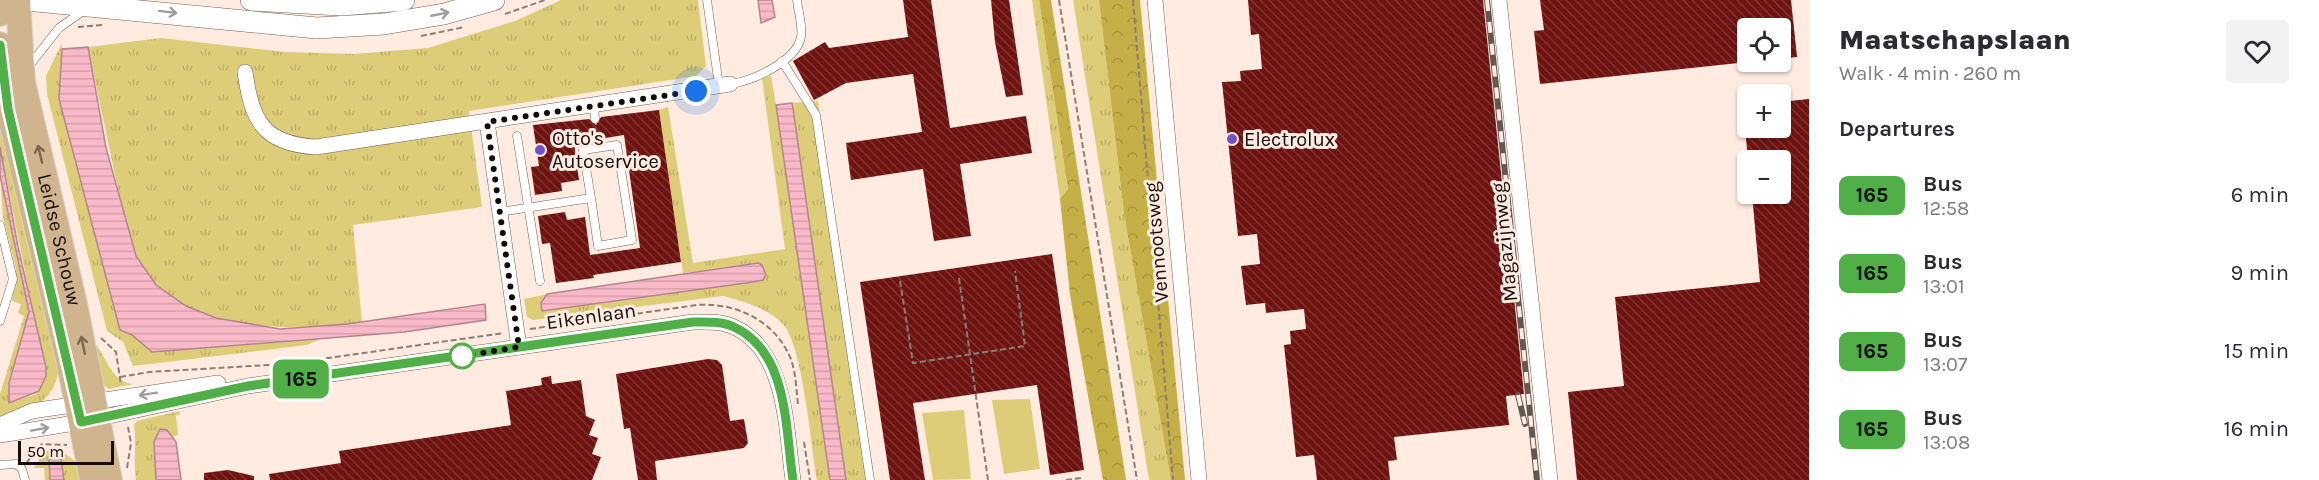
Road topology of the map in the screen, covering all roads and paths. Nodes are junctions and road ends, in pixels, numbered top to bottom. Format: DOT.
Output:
graph roads {
  1 [pos="1,0"];
  2 [pos="18,0"];
  3 [pos="26,0"];
  4 [pos="251,0"];
  5 [pos="404,0"];
  6 [pos="494,0"];
  7 [pos="707,0"];
  8 [pos="796,0"];
  9 [pos="1059,0"];
  10 [pos="1133,0"];
  11 [pos="1155,0"];
  12 [pos="1499,0"];
  13 [pos="97,3"];
  14 [pos="0,14"];
  15 [pos="0,44"];
  16 [pos="782,61"];
  17 [pos="245,72"];
  18 [pos="23,82"];
  19 [pos="724,85"];
  20 [pos="487,122"];
  21 [pos="517,136"];
  22 [pos="16,143"];
  23 [pos="591,198"];
  24 [pos="528,207"];
  25 [pos="500,212"];
  26 [pos="0,225"];
  27 [pos="1015,271"];
  28 [pos="959,278"];
  29 [pos="540,281"];
  30 [pos="900,281"];
  31 [pos="0,321"];
  32 [pos="519,347"];
  33 [pos="970,354"];
  34 [pos="88,411"];
  35 [pos="0,425"];
  36 [pos="0,435"];
  37 [pos="0,465"];
  38 [pos="1081,478"];
  39 [pos="25,480"];
  40 [pos="92,480"];
  41 [pos="110,480"];
  42 [pos="793,480"];
  43 [pos="870,480"];
  44 [pos="988,480"];
  45 [pos="1066,480"];
  46 [pos="1137,480"];
  47 [pos="1173,480"];
  48 [pos="1199,480"];
  49 [pos="1550,480"];
  1 -- 14 [label="main road"];
  2 -- 18 [label="main road, Leidse Schouw"];
  3 -- 13 [label="street"];
  4 -- 5 [label="street"];
  13 -- 6 [label="street, one-way"];
  7 -- 19 [label="lane"];
  8 -- 16 [label="lane"];
  9 -- 46 [label="path"];
  10 -- 47 [label="path, Vennootsweg"];
  11 -- 48 [label="street, Vennootsweg"];
  12 -- 49 [label="street, Magazijnweg"];
  13 -- 18 [label="lane"];
  15 -- 22 [label="main road, Leidse Schouw"];
  16 -- 19 [label="lane"];
  16 -- 43 [label="lane"];
  17 -- 20 [label="street"];
  18 -- 22 [label="lane"];
  34 -- 18 [label="main road, Leidse Schouw, one-way"];
  19 -- 20 [label="street"];
  20 -- 25 [label="street"];
  21 -- 24 [label="lane"];
  22 -- 34 [label="main road, Leidse Schouw"];
  23 -- 23 [label="lane"];
  23 -- 24 [label="lane"];
  24 -- 25 [label="lane"];
  24 -- 29 [label="lane"];
  25 -- 32 [label="street"];
  26 -- 31 [label="lane"];
  27 -- 33 [label="path"];
  28 -- 33 [label="path"];
  30 -- 33 [label="path"];
  32 -- 34 [label="street, Eikenlaan"];
  32 -- 42 [label="street, Eikenlaan"];
  33 -- 44 [label="path"];
  34 -- 35 [label="street"];
  36 -- 34 [label="street, one-way"];
  34 -- 40 [label="main road, Leidse Schouw"];
  34 -- 41 [label="main road, Leidse Schouw"];
  37 -- 39 [label="lane"];
  38 -- 45 [label="path"];
}
